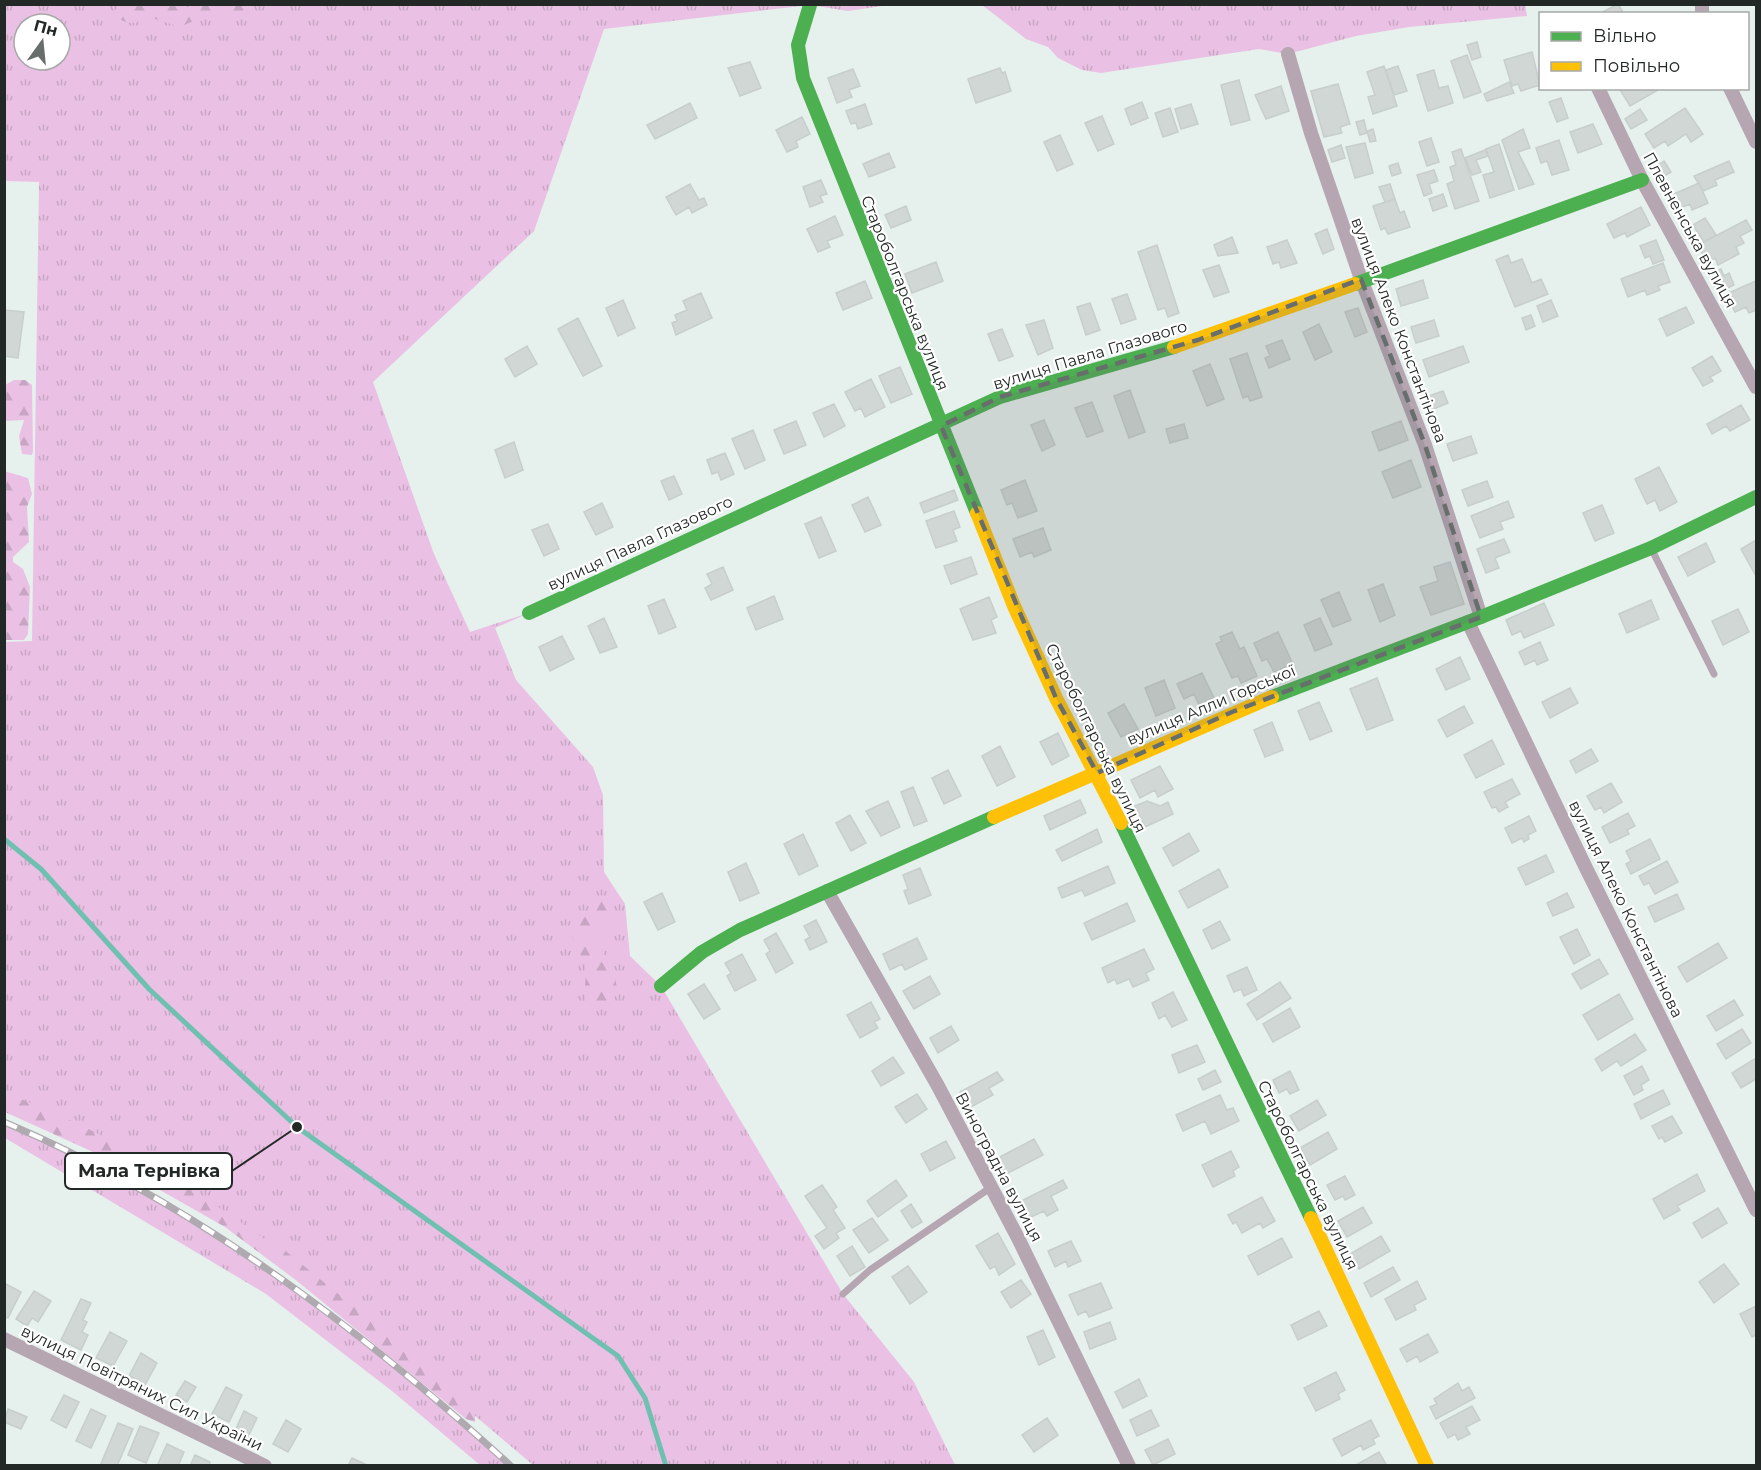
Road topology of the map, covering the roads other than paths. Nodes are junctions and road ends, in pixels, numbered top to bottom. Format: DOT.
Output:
graph roads {
  1 [pos="810,5"];
  2 [pos="1288,54"];
  3 [pos="1599,90"];
  4 [pos="1731,90"];
  5 [pos="1756,142"];
  6 [pos="1642,180"];
  7 [pos="1361,279"];
  8 [pos="1756,387"];
  9 [pos="941,426"];
  10 [pos="1756,497"];
  11 [pos="1651,548"];
  12 [pos="529,613"];
  13 [pos="1475,619"];
  14 [pos="1714,674"];
  15 [pos="1097,773"];
  16 [pos="827,891"];
  17 [pos="661,986"];
  18 [pos="990,1188"];
  19 [pos="1756,1210"];
  20 [pos="843,1294"];
  21 [pos="4,1339"];
  22 [pos="265,1466"];
  23 [pos="1129,1466"];
  24 [pos="1426,1466"];
  1 -- 9 [label="street, Староболгарська вулиця"];
  2 -- 7 [label="street, вулиця Алеко Константінова"];
  3 -- 6 [label="street, Плевненська вулиця"];
  4 -- 5 [label="street"];
  6 -- 7 [label="street, вулиця Павла Глазового"];
  6 -- 8 [label="street, Плевненська вулиця"];
  7 -- 9 [label="street, вулиця Павла Глазового"];
  7 -- 13 [label="street, вулиця Алеко Константінова"];
  9 -- 12 [label="street, вулиця Павла Глазового"];
  9 -- 15 [label="street, Староболгарська вулиця"];
  10 -- 11 [label="street, вулиця Алли Горської"];
  11 -- 13 [label="street, вулиця Алли Горської"];
  11 -- 14 [label="lane"];
  13 -- 15 [label="street, вулиця Алли Горської"];
  13 -- 19 [label="street, вулиця Алеко Константінова"];
  15 -- 16 [label="street, вулиця Алли Горської"];
  15 -- 24 [label="street, Староболгарська вулиця"];
  16 -- 17 [label="street, вулиця Алли Горської"];
  16 -- 18 [label="street, Виноградна вулиця"];
  18 -- 20 [label="lane"];
  18 -- 23 [label="street, Виноградна вулиця"];
  21 -- 22 [label="street, вулиця Повітряних Сил України"];
}
